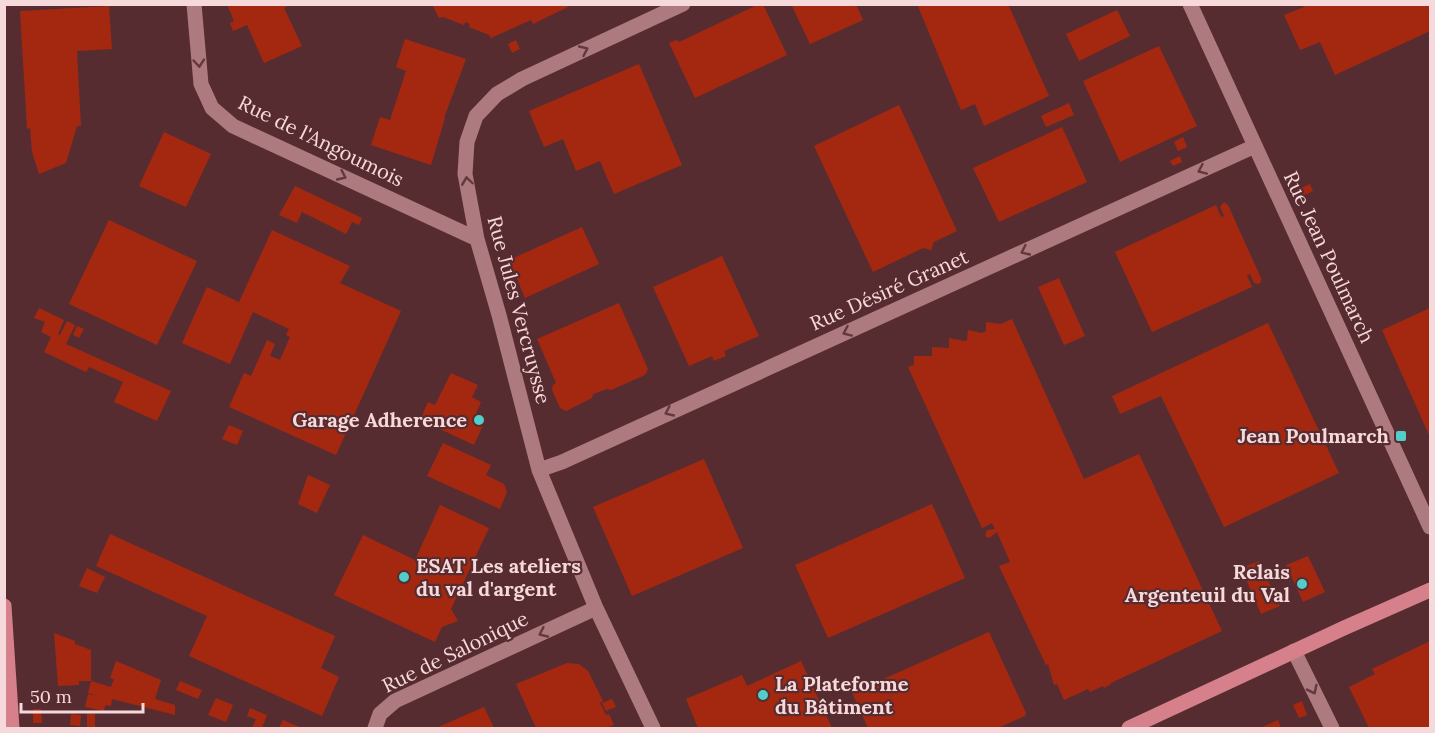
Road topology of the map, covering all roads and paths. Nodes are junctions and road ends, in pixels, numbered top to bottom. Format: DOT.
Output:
graph roads {
  1 [pos="194,4"];
  2 [pos="683,4"];
  3 [pos="1190,4"];
  4 [pos="1255,146"];
  5 [pos="477,239"];
  6 [pos="539,470"];
  7 [pos="1431,527"];
  8 [pos="1431,590"];
  9 [pos="4,606"];
  10 [pos="596,608"];
  11 [pos="1294,651"];
  12 [pos="12,729"];
  13 [pos="375,729"];
  14 [pos="653,729"];
  15 [pos="1129,729"];
  16 [pos="1332,729"];
  1 -- 5 [label="street, Rue de l'Angoumois, one-way"];
  5 -- 2 [label="street, Rue Jules Vercruysse, one-way"];
  3 -- 4 [label="street, Rue Jean Poulmarch"];
  4 -- 6 [label="street, Rue Désiré Granet, one-way"];
  4 -- 7 [label="street, Rue Jean Poulmarch"];
  5 -- 6 [label="street, Rue Jules Vercruysse"];
  6 -- 10 [label="street, Rue Jules Vercruysse"];
  8 -- 11 [label="main road"];
  9 -- 12 [label="main road"];
  10 -- 13 [label="street, Rue de Salonique, one-way"];
  10 -- 14 [label="street, Rue Jules Vercruysse"];
  11 -- 15 [label="main road"];
  11 -- 16 [label="street, one-way"];
}
